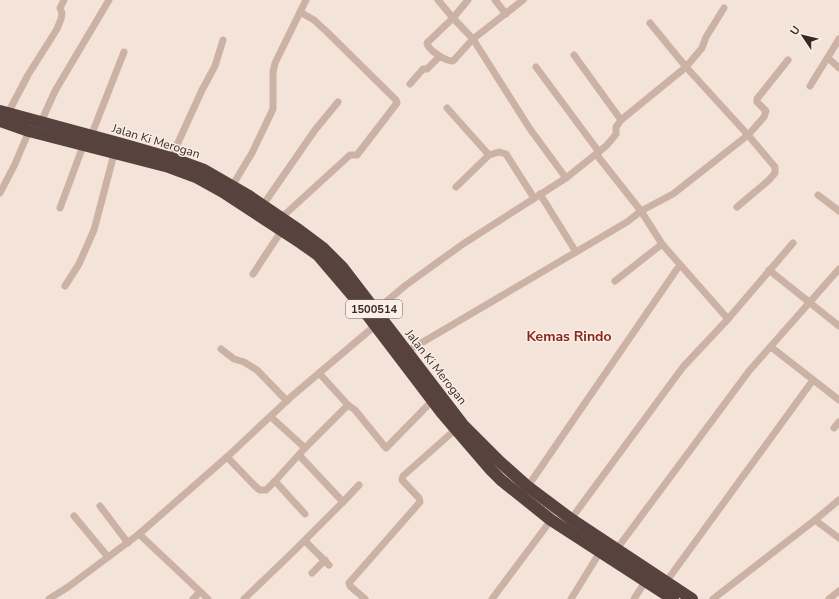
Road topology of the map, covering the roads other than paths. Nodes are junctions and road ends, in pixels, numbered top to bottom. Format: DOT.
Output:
graph roads {
  1 [pos="64,0"];
  2 [pos="110,0"];
  3 [pos="306,0"];
  4 [pos="438,0"];
  5 [pos="468,0"];
  6 [pos="495,0"];
  7 [pos="523,0"];
  8 [pos="724,8"];
  9 [pos="300,12"];
  10 [pos="506,14"];
  11 [pos="453,18"];
  12 [pos="650,23"];
  13 [pos="473,39"];
  14 [pos="222,40"];
  15 [pos="839,40"];
  16 [pos="124,52"];
  17 [pos="574,55"];
  18 [pos="439,57"];
  19 [pos="828,58"];
  20 [pos="788,60"];
  21 [pos="536,67"];
  22 [pos="686,67"];
  23 [pos="839,68"];
  24 [pos="410,84"];
  25 [pos="810,86"];
  26 [pos="338,102"];
  27 [pos="447,108"];
  28 [pos="3,115"];
  29 [pos="621,120"];
  30 [pos="41,122"];
  31 [pos="29,131"];
  32 [pos="748,134"];
  33 [pos="91,136"];
  34 [pos="83,146"];
  35 [pos="598,153"];
  36 [pos="114,154"];
  37 [pos="489,155"];
  38 [pos="171,158"];
  39 [pos="566,178"];
  40 [pos="232,186"];
  41 [pos="456,187"];
  42 [pos="0,193"];
  43 [pos="818,195"];
  44 [pos="537,196"];
  45 [pos="263,205"];
  46 [pos="737,207"];
  47 [pos="60,208"];
  48 [pos="641,211"];
  49 [pos="839,211"];
  50 [pos="281,218"];
  51 [pos="282,230"];
  52 [pos="793,242"];
  53 [pos="662,244"];
  54 [pos="576,252"];
  55 [pos="677,269"];
  56 [pos="839,269"];
  57 [pos="769,270"];
  58 [pos="254,274"];
  59 [pos="615,281"];
  60 [pos="65,286"];
  61 [pos="810,304"];
  62 [pos="378,319"];
  63 [pos="728,319"];
  64 [pos="839,326"];
  65 [pos="771,347"];
  66 [pos="221,349"];
  67 [pos="406,352"];
  68 [pos="319,373"];
  69 [pos="813,380"];
  70 [pos="436,398"];
  71 [pos="287,400"];
  72 [pos="839,400"];
  73 [pos="348,405"];
  74 [pos="271,417"];
  75 [pos="456,429"];
  76 [pos="305,448"];
  77 [pos="299,455"];
  78 [pos="227,457"];
  79 [pos="275,481"];
  80 [pos="359,485"];
  81 [pos="524,491"];
  82 [pos="839,500"];
  83 [pos="344,502"];
  84 [pos="100,506"];
  85 [pos="305,514"];
  86 [pos="74,516"];
  87 [pos="571,519"];
  88 [pos="551,520"];
  89 [pos="815,520"];
  90 [pos="139,534"];
  91 [pos="839,538"];
  92 [pos="305,541"];
  93 [pos="128,542"];
  94 [pos="616,550"];
  95 [pos="600,552"];
  96 [pos="108,557"];
  97 [pos="312,573"];
  98 [pos="645,582"];
  99 [pos="666,582"];
  100 [pos="839,591"];
  101 [pos="200,592"];
  102 [pos="49,599"];
  103 [pos="194,599"];
  104 [pos="208,599"];
  105 [pos="244,599"];
  106 [pos="365,599"];
  107 [pos="492,599"];
  108 [pos="571,599"];
  109 [pos="634,599"];
  110 [pos="673,599"];
  111 [pos="692,599"];
  112 [pos="713,599"];
  113 [pos="829,599"];
  1 -- 28 [label="street"];
  2 -- 30 [label="street"];
  3 -- 9 [label="street"];
  4 -- 11 [label="street"];
  5 -- 11 [label="street"];
  6 -- 10 [label="street"];
  7 -- 10 [label="street"];
  8 -- 22 [label="street"];
  9 -- 40 [label="street"];
  9 -- 50 [label="street"];
  10 -- 13 [label="street"];
  11 -- 13 [label="street"];
  11 -- 18 [label="street"];
  12 -- 22 [label="street"];
  13 -- 18 [label="street"];
  13 -- 39 [label="street"];
  14 -- 38 [label="street"];
  15 -- 19 [label="street"];
  16 -- 33 [label="street"];
  17 -- 29 [label="street"];
  18 -- 24 [label="street"];
  19 -- 23 [label="street"];
  19 -- 25 [label="street"];
  20 -- 32 [label="street"];
  21 -- 35 [label="street"];
  22 -- 29 [label="street"];
  22 -- 32 [label="street"];
  26 -- 45 [label="street"];
  27 -- 37 [label="street"];
  28 -- 30 [label="highway, Jalan Ki Merogan / 1500514"];
  28 -- 31 [label="highway, Jalan Ki Merogan / 1500514"];
  29 -- 35 [label="street"];
  30 -- 33 [label="highway, Jalan Ki Merogan / 1500514"];
  31 -- 34 [label="highway, Jalan Ki Merogan / 1500514"];
  31 -- 42 [label="street"];
  32 -- 46 [label="street"];
  32 -- 48 [label="street"];
  33 -- 38 [label="highway, Jalan Ki Merogan / 1500514"];
  34 -- 36 [label="highway, Jalan Ki Merogan / 1500514"];
  34 -- 47 [label="street"];
  35 -- 39 [label="street"];
  35 -- 48 [label="street"];
  36 -- 51 [label="highway, Jalan Ki Merogan / 1500514"];
  36 -- 60 [label="street"];
  37 -- 41 [label="street"];
  37 -- 44 [label="street"];
  38 -- 40 [label="highway, Jalan Ki Merogan / 1500514"];
  39 -- 44 [label="street"];
  40 -- 45 [label="highway, Jalan Ki Merogan / 1500514"];
  43 -- 49 [label="street"];
  44 -- 54 [label="street"];
  44 -- 62 [label="street"];
  45 -- 50 [label="highway, Jalan Ki Merogan / 1500514"];
  48 -- 53 [label="street"];
  48 -- 54 [label="street"];
  50 -- 62 [label="highway, Jalan Ki Merogan / 1500514"];
  51 -- 58 [label="street"];
  51 -- 62 [label="highway, Jalan Ki Merogan / 1500514"];
  52 -- 57 [label="street"];
  53 -- 59 [label="street"];
  53 -- 63 [label="street"];
  54 -- 67 [label="street"];
  55 -- 81 [label="street"];
  56 -- 61 [label="street"];
  57 -- 61 [label="street"];
  57 -- 63 [label="street"];
  61 -- 64 [label="street"];
  61 -- 65 [label="street"];
  62 -- 67 [label="highway, Jalan Ki Merogan / 1500514"];
  62 -- 68 [label="street"];
  62 -- 70 [label="highway, Jalan Ki Merogan / 1500514"];
  63 -- 87 [label="street"];
  65 -- 69 [label="street"];
  65 -- 94 [label="street"];
  66 -- 71 [label="street"];
  67 -- 70 [label="highway, Jalan Ki Merogan / 1500514"];
  68 -- 71 [label="street"];
  68 -- 73 [label="street"];
  69 -- 72 [label="street"];
  69 -- 99 [label="street"];
  70 -- 73 [label="street"];
  70 -- 75 [label="highway, Jalan Ki Merogan / 1500514"];
  70 -- 81 [label="highway, Jalan Ki Merogan / 1500514"];
  71 -- 74 [label="street"];
  73 -- 76 [label="street"];
  74 -- 76 [label="street"];
  74 -- 78 [label="street"];
  75 -- 81 [label="highway, Jalan Ki Merogan / 1500514"];
  75 -- 106 [label="street"];
  76 -- 77 [label="street"];
  77 -- 79 [label="street"];
  77 -- 83 [label="street"];
  78 -- 79 [label="street"];
  78 -- 90 [label="street"];
  79 -- 85 [label="street"];
  80 -- 83 [label="street"];
  81 -- 87 [label="highway, Jalan Ki Merogan / 1500514"];
  81 -- 88 [label="highway, Jalan Ki Merogan / 1500514"];
  82 -- 89 [label="street"];
  83 -- 92 [label="street"];
  84 -- 93 [label="street"];
  86 -- 96 [label="street"];
  87 -- 94 [label="highway, Jalan Ki Merogan / 1500514"];
  88 -- 95 [label="highway, Jalan Ki Merogan / 1500514"];
  88 -- 107 [label="street"];
  89 -- 91 [label="street"];
  89 -- 112 [label="street"];
  90 -- 93 [label="street"];
  90 -- 101 [label="street"];
  92 -- 97 [label="street"];
  92 -- 105 [label="street"];
  93 -- 96 [label="street"];
  94 -- 99 [label="highway, Jalan Ki Merogan / 1500514"];
  95 -- 98 [label="highway, Jalan Ki Merogan / 1500514"];
  95 -- 108 [label="street"];
  96 -- 102 [label="street"];
  98 -- 109 [label="street"];
  98 -- 110 [label="highway, Jalan Ki Merogan / 1500514"];
  99 -- 111 [label="highway, Jalan Ki Merogan / 1500514"];
  100 -- 113 [label="street"];
  101 -- 103 [label="street"];
  101 -- 104 [label="street"];
}
